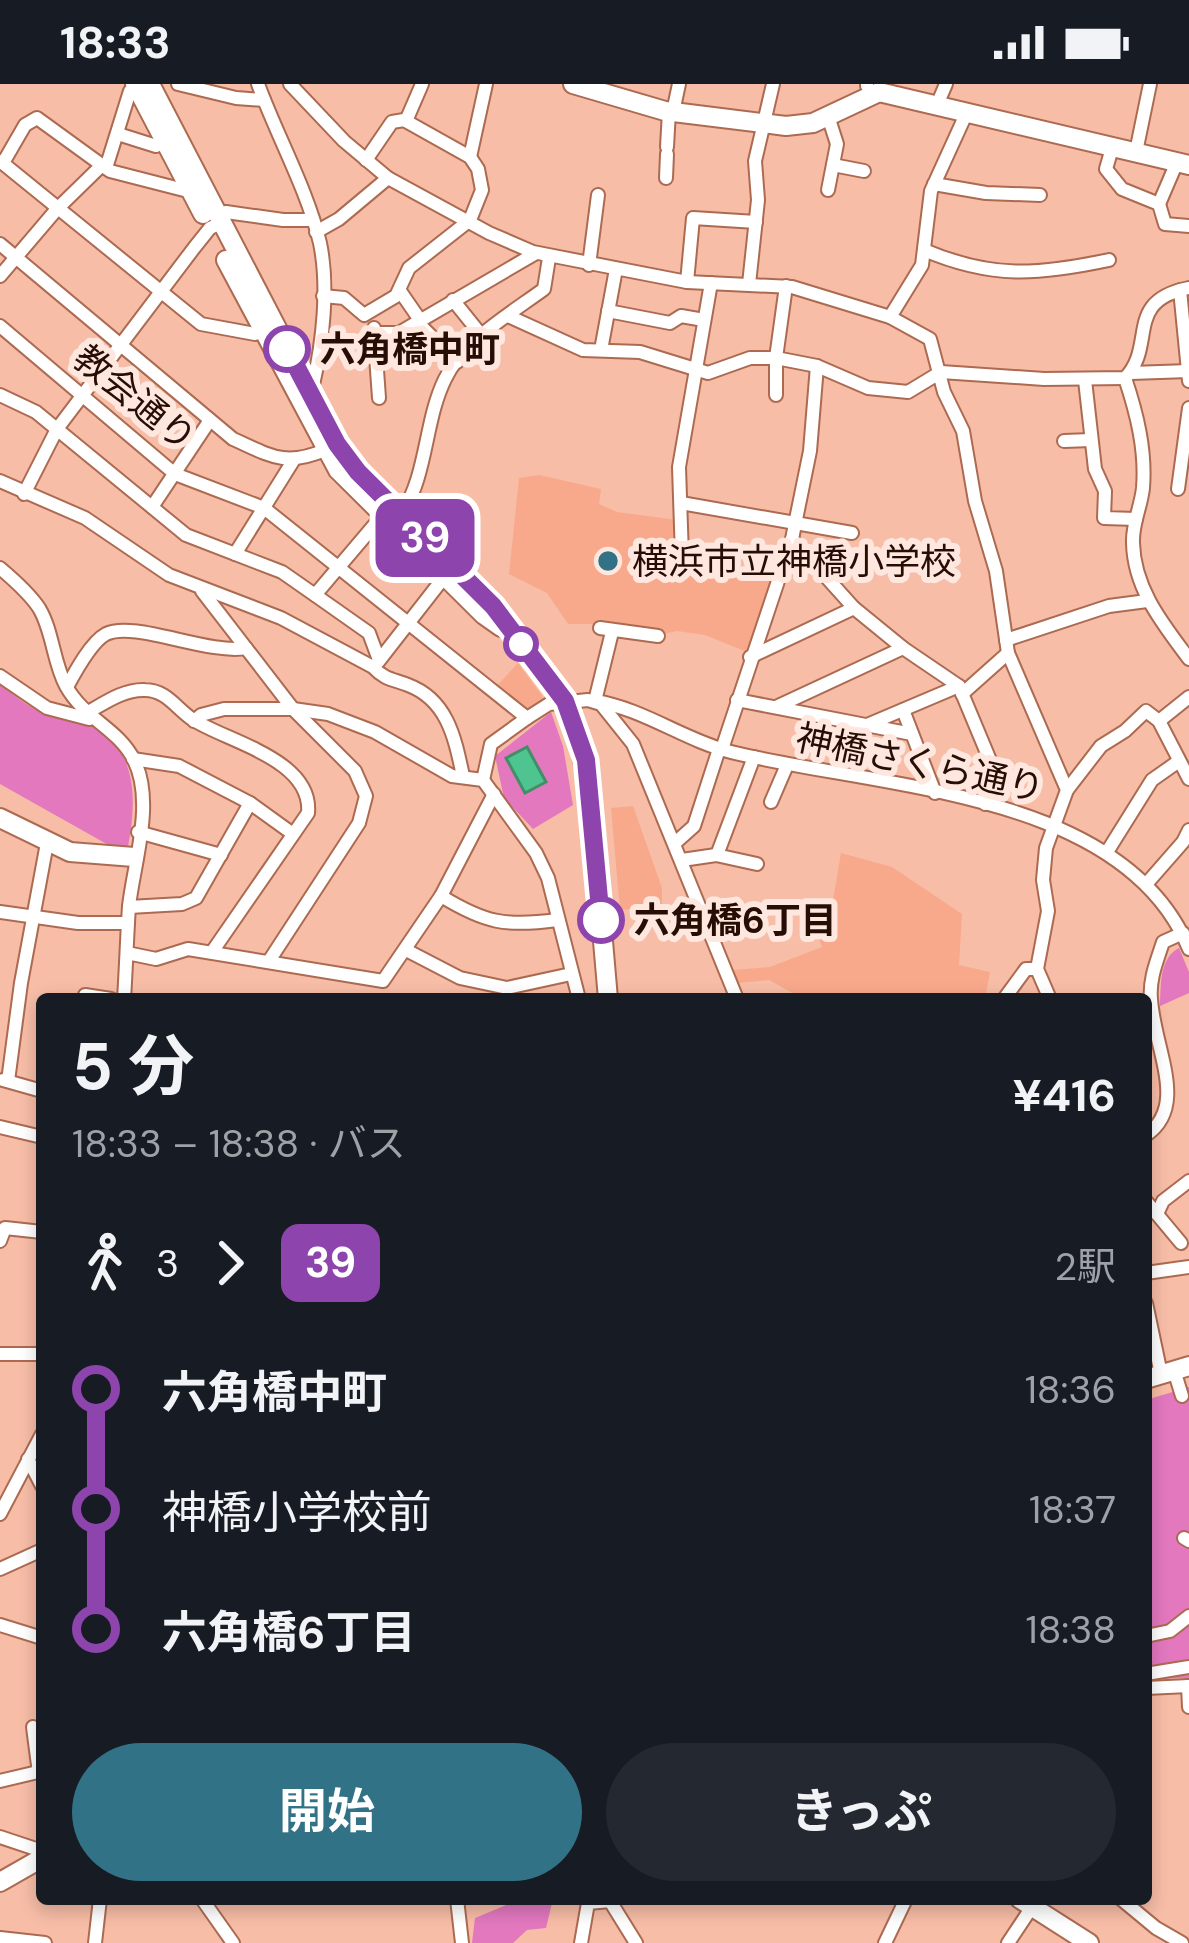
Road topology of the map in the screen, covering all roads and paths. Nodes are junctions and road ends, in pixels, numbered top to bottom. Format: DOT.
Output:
graph roads {
  1 [pos="178,84"];
  2 [pos="258,84"];
  3 [pos="290,84"];
  4 [pos="422,84"];
  5 [pos="486,84"];
  6 [pos="573,84"];
  7 [pos="679,84"];
  8 [pos="773,84"];
  9 [pos="946,84"];
  10 [pos="1150,84"];
  11 [pos="140,85"];
  12 [pos="866,87"];
  13 [pos="264,100"];
  14 [pos="937,105"];
  15 [pos="671,112"];
  16 [pos="967,112"];
  17 [pos="828,116"];
  18 [pos="406,121"];
  19 [pos="762,124"];
  20 [pos="118,134"];
  21 [pos="165,142"];
  22 [pos="1112,148"];
  23 [pos="1136,152"];
  24 [pos="470,157"];
  25 [pos="366,160"];
  26 [pos="1,162"];
  27 [pos="1183,164"];
  28 [pos="833,165"];
  29 [pos="103,167"];
  30 [pos="864,171"];
  31 [pos="388,178"];
  32 [pos="666,184"];
  33 [pos="934,184"];
  34 [pos="189,188"];
  35 [pos="828,190"];
  36 [pos="598,195"];
  37 [pos="1040,195"];
  38 [pos="1159,204"];
  39 [pos="57,209"];
  40 [pos="470,220"];
  41 [pos="756,222"];
  42 [pos="216,225"];
  43 [pos="314,226"];
  44 [pos="1189,226"];
  45 [pos="0,244"];
  46 [pos="924,250"];
  47 [pos="543,255"];
  48 [pos="16,257"];
  49 [pos="1109,260"];
  50 [pos="589,265"];
  51 [pos="616,269"];
  52 [pos="0,276"];
  53 [pos="687,281"];
  54 [pos="711,283"];
  55 [pos="749,284"];
  56 [pos="786,286"];
  57 [pos="1184,289"];
  58 [pos="400,291"];
  59 [pos="160,294"];
  60 [pos="323,296"];
  61 [pos="454,300"];
  62 [pos="608,311"];
  63 [pos="371,313"];
  64 [pos="508,316"];
  65 [pos="890,317"];
  66 [pos="704,320"];
  67 [pos="419,321"];
  68 [pos="262,330"];
  69 [pos="375,333"];
  70 [pos="3,335"];
  71 [pos="482,335"];
  72 [pos="121,346"];
  73 [pos="601,350"];
  74 [pos="776,358"];
  75 [pos="457,362"];
  76 [pos="817,366"];
  77 [pos="1188,370"];
  78 [pos="696,372"];
  79 [pos="941,372"];
  80 [pos="1128,376"];
  81 [pos="1085,380"];
  82 [pos="1189,381"];
  83 [pos="302,391"];
  84 [pos="0,394"];
  85 [pos="776,395"];
  86 [pos="83,397"];
  87 [pos="379,398"];
  88 [pos="1189,408"];
  89 [pos="210,420"];
  90 [pos="1189,421"];
  91 [pos="57,429"];
  92 [pos="1091,440"];
  93 [pos="1064,441"];
  94 [pos="325,450"];
  95 [pos="293,461"];
  96 [pos="176,474"];
  97 [pos="0,481"];
  98 [pos="1178,489"];
  99 [pos="24,494"];
  100 [pos="681,503"];
  101 [pos="152,507"];
  102 [pos="264,508"];
  103 [pos="392,516"];
  104 [pos="1136,519"];
  105 [pos="794,520"];
  106 [pos="852,533"];
  107 [pos="792,539"];
  108 [pos="236,554"];
  109 [pos="682,557"];
  110 [pos="337,566"];
  111 [pos="0,568"];
  112 [pos="445,576"];
  113 [pos="16,586"];
  114 [pos="202,590"];
  115 [pos="0,591"];
  116 [pos="315,595"];
  117 [pos="1147,601"];
  118 [pos="854,608"];
  119 [pos="408,623"];
  120 [pos="511,632"];
  121 [pos="658,636"];
  122 [pos="1007,646"];
  123 [pos="246,648"];
  124 [pos="903,648"];
  125 [pos="750,657"];
  126 [pos="1189,658"];
  127 [pos="376,664"];
  128 [pos="0,676"];
  129 [pos="67,687"];
  130 [pos="961,690"];
  131 [pos="1189,698"];
  132 [pos="737,700"];
  133 [pos="565,701"];
  134 [pos="595,701"];
  135 [pos="775,707"];
  136 [pos="293,709"];
  137 [pos="903,710"];
  138 [pos="88,717"];
  139 [pos="527,718"];
  140 [pos="194,721"];
  141 [pos="1159,721"];
  142 [pos="866,725"];
  143 [pos="912,734"];
  144 [pos="720,749"];
  145 [pos="754,757"];
  146 [pos="133,759"];
  147 [pos="1179,761"];
  148 [pos="787,765"];
  149 [pos="463,776"];
  150 [pos="1189,779"];
  151 [pos="483,780"];
  152 [pos="1066,790"];
  153 [pos="494,794"];
  154 [pos="935,794"];
  155 [pos="771,802"];
  156 [pos="250,803"];
  157 [pos="986,804"];
  158 [pos="0,818"];
  159 [pos="1055,824"];
  160 [pos="138,832"];
  161 [pos="293,835"];
  162 [pos="1187,840"];
  163 [pos="46,843"];
  164 [pos="675,843"];
  165 [pos="1107,852"];
  166 [pos="221,855"];
  167 [pos="717,855"];
  168 [pos="134,857"];
  169 [pos="682,860"];
  170 [pos="757,864"];
  171 [pos="1148,882"];
  172 [pos="441,896"];
  173 [pos="130,907"];
  174 [pos="0,912"];
  175 [pos="32,918"];
  176 [pos="557,920"];
  177 [pos="128,923"];
  178 [pos="1183,933"];
  179 [pos="1189,949"];
  180 [pos="406,950"];
  181 [pos="212,952"];
  182 [pos="127,953"];
  183 [pos="269,961"];
  184 [pos="1037,969"];
  185 [pos="572,974"];
  186 [pos="124,993"];
  187 [pos="577,993"];
  188 [pos="607,993"];
  189 [pos="735,993"];
  190 [pos="1008,993"];
  191 [pos="1047,993"];
  192 [pos="1150,993"];
  193 [pos="1152,1002"];
  194 [pos="4,1080"];
  195 [pos="36,1089"];
  196 [pos="0,1127"];
  197 [pos="1152,1132"];
  198 [pos="36,1136"];
  199 [pos="1189,1180"];
  200 [pos="1152,1208"];
  201 [pos="1157,1214"];
  202 [pos="36,1231"];
  203 [pos="0,1237"];
  204 [pos="1181,1243"];
  205 [pos="1189,1267"];
  206 [pos="1152,1272"];
  207 [pos="1152,1322"];
  208 [pos="0,1354"];
  209 [pos="36,1354"];
  210 [pos="1168,1372"];
  211 [pos="1182,1396"];
  212 [pos="36,1445"];
  213 [pos="28,1459"];
  214 [pos="36,1481"];
  215 [pos="0,1514"];
  216 [pos="36,1553"];
  217 [pos="0,1569"];
  218 [pos="1189,1616"];
  219 [pos="0,1625"];
  220 [pos="1152,1635"];
  221 [pos="36,1636"];
  222 [pos="1189,1667"];
  223 [pos="1152,1674"];
  224 [pos="1188,1686"];
  225 [pos="1152,1688"];
  226 [pos="1189,1707"];
  227 [pos="33,1727"];
  228 [pos="36,1746"];
  229 [pos="36,1773"];
  230 [pos="0,1781"];
  231 [pos="0,1837"];
  232 [pos="36,1852"];
  233 [pos="36,1859"];
  234 [pos="0,1882"];
  235 [pos="99,1905"];
  236 [pos="206,1905"];
  237 [pos="459,1905"];
  238 [pos="588,1905"];
  239 [pos="612,1905"];
  240 [pos="904,1905"];
  241 [pos="1025,1905"];
  242 [pos="1029,1905"];
  243 [pos="1128,1905"];
  244 [pos="0,1938"];
  245 [pos="45,1943"];
  246 [pos="95,1943"];
  247 [pos="233,1943"];
  248 [pos="462,1943"];
  249 [pos="581,1943"];
  250 [pos="636,1943"];
  251 [pos="885,1943"];
  252 [pos="1008,1943"];
  253 [pos="1089,1943"];
  254 [pos="1182,1943"];
  1 -- 13 [label="street"];
  2 -- 13 [label="street"];
  3 -- 25 [label="street"];
  4 -- 18 [label="street"];
  5 -- 24 [label="street"];
  6 -- 15 [label="main road"];
  7 -- 15 [label="street"];
  8 -- 19 [label="street"];
  9 -- 14 [label="street"];
  10 -- 23 [label="street"];
  11 -- 20 [label="street"];
  11 -- 21 [label="main road"];
  11 -- 42 [label="main road"];
  12 -- 14 [label="main road"];
  12 -- 17 [label="main road"];
  13 -- 43 [label="street"];
  14 -- 16 [label="main road"];
  15 -- 19 [label="main road"];
  15 -- 32 [label="street"];
  16 -- 22 [label="main road"];
  16 -- 33 [label="street"];
  17 -- 19 [label="main road"];
  17 -- 28 [label="street"];
  18 -- 24 [label="street"];
  18 -- 25 [label="street"];
  19 -- 41 [label="street"];
  20 -- 21 [label="street"];
  20 -- 29 [label="street"];
  21 -- 34 [label="main road"];
  22 -- 23 [label="main road"];
  22 -- 38 [label="street"];
  23 -- 27 [label="main road"];
  24 -- 40 [label="street"];
  25 -- 31 [label="street"];
  26 -- 29 [label="street"];
  26 -- 39 [label="street"];
  27 -- 38 [label="street"];
  28 -- 30 [label="street"];
  28 -- 35 [label="street"];
  29 -- 34 [label="street"];
  29 -- 39 [label="street"];
  31 -- 40 [label="street"];
  31 -- 43 [label="street"];
  33 -- 37 [label="street"];
  33 -- 46 [label="street"];
  34 -- 42 [label="main road"];
  36 -- 50 [label="street"];
  38 -- 44 [label="street"];
  39 -- 48 [label="street"];
  39 -- 59 [label="street"];
  40 -- 47 [label="street"];
  40 -- 58 [label="street"];
  41 -- 53 [label="street"];
  41 -- 55 [label="street"];
  42 -- 43 [label="street"];
  42 -- 59 [label="street"];
  42 -- 68 [label="main road"];
  42 -- 83 [label="main road"];
  43 -- 60 [label="street"];
  45 -- 48 [label="street"];
  46 -- 49 [label="street"];
  46 -- 65 [label="street"];
  47 -- 50 [label="street"];
  47 -- 61 [label="street"];
  47 -- 64 [label="street"];
  48 -- 52 [label="street"];
  48 -- 72 [label="street"];
  50 -- 51 [label="street"];
  51 -- 53 [label="street"];
  51 -- 62 [label="street"];
  53 -- 54 [label="street"];
  54 -- 55 [label="street"];
  54 -- 66 [label="street"];
  55 -- 56 [label="street"];
  56 -- 65 [label="street"];
  56 -- 74 [label="street"];
  57 -- 77 [label="street"];
  57 -- 80 [label="street"];
  58 -- 63 [label="street"];
  58 -- 67 [label="street"];
  59 -- 68 [label="street"];
  59 -- 72 [label="street"];
  60 -- 63 [label="street"];
  60 -- 83 [label="street"];
  61 -- 67 [label="street"];
  61 -- 71 [label="street"];
  62 -- 66 [label="street"];
  62 -- 73 [label="street"];
  63 -- 69 [label="street"];
  64 -- 71 [label="street"];
  64 -- 73 [label="street"];
  65 -- 79 [label="street"];
  66 -- 78 [label="street"];
  67 -- 69 [label="street"];
  67 -- 75 [label="street"];
  68 -- 83 [label="main road"];
  69 -- 87 [label="street"];
  70 -- 86 [label="street, 教会通り"];
  71 -- 75 [label="street"];
  72 -- 86 [label="street"];
  72 -- 89 [label="street"];
  73 -- 78 [label="street"];
  74 -- 76 [label="street"];
  74 -- 78 [label="street"];
  74 -- 85 [label="street"];
  75 -- 103 [label="street"];
  76 -- 79 [label="street"];
  76 -- 105 [label="street"];
  77 -- 80 [label="street"];
  77 -- 82 [label="street"];
  78 -- 100 [label="street"];
  79 -- 81 [label="street"];
  79 -- 122 [label="street"];
  80 -- 81 [label="street"];
  80 -- 104 [label="street"];
  81 -- 92 [label="street"];
  83 -- 94 [label="main road"];
  83 -- 103 [label="main road"];
  84 -- 91 [label="street"];
  86 -- 91 [label="street"];
  86 -- 96 [label="street, 教会通り"];
  88 -- 90 [label="street"];
  89 -- 95 [label="street"];
  89 -- 96 [label="street"];
  90 -- 98 [label="street"];
  91 -- 99 [label="street"];
  91 -- 101 [label="street"];
  92 -- 93 [label="street"];
  92 -- 104 [label="street"];
  94 -- 95 [label="street"];
  94 -- 103 [label="main road"];
  95 -- 102 [label="street"];
  96 -- 101 [label="street"];
  96 -- 102 [label="street, 教会通り"];
  97 -- 99 [label="street"];
  99 -- 114 [label="street"];
  100 -- 105 [label="street"];
  100 -- 109 [label="street"];
  101 -- 108 [label="street"];
  102 -- 108 [label="street"];
  102 -- 110 [label="street, 教会通り"];
  103 -- 110 [label="street"];
  103 -- 112 [label="main road"];
  103 -- 120 [label="main road"];
  104 -- 117 [label="street"];
  105 -- 106 [label="street"];
  105 -- 107 [label="street"];
  107 -- 118 [label="street"];
  107 -- 125 [label="street"];
  108 -- 116 [label="street"];
  110 -- 116 [label="street"];
  110 -- 119 [label="street, 教会通り"];
  111 -- 113 [label="street"];
  112 -- 119 [label="street"];
  112 -- 120 [label="main road"];
  113 -- 115 [label="street"];
  113 -- 129 [label="street"];
  114 -- 123 [label="street"];
  114 -- 127 [label="street"];
  116 -- 127 [label="street"];
  117 -- 122 [label="street"];
  117 -- 126 [label="street"];
  118 -- 124 [label="street"];
  118 -- 125 [label="street"];
  119 -- 127 [label="street"];
  119 -- 139 [label="street, 教会通り"];
  120 -- 133 [label="main road"];
  121 -- 134 [label="street"];
  122 -- 130 [label="street"];
  122 -- 152 [label="street"];
  123 -- 129 [label="street"];
  123 -- 136 [label="street"];
  124 -- 130 [label="street"];
  124 -- 135 [label="street"];
  125 -- 132 [label="street"];
  127 -- 149 [label="street"];
  128 -- 138 [label="street"];
  129 -- 138 [label="street"];
  130 -- 137 [label="street"];
  130 -- 157 [label="street"];
  131 -- 141 [label="street"];
  132 -- 135 [label="street"];
  132 -- 144 [label="street"];
  133 -- 134 [label="street, 神橋さくら通り"];
  133 -- 139 [label="street"];
  133 -- 188 [label="main road"];
  134 -- 144 [label="street, 神橋さくら通り"];
  134 -- 164 [label="street"];
  135 -- 142 [label="street"];
  136 -- 140 [label="street"];
  136 -- 149 [label="street"];
  136 -- 183 [label="street"];
  137 -- 142 [label="street"];
  137 -- 143 [label="street"];
  138 -- 140 [label="street"];
  138 -- 146 [label="street"];
  139 -- 151 [label="street"];
  140 -- 161 [label="street"];
  141 -- 147 [label="street"];
  141 -- 152 [label="street"];
  142 -- 143 [label="street"];
  143 -- 154 [label="street"];
  144 -- 145 [label="street, 神橋さくら通り"];
  144 -- 164 [label="street"];
  145 -- 148 [label="street, 神橋さくら通り"];
  145 -- 167 [label="street"];
  146 -- 156 [label="street"];
  146 -- 160 [label="street"];
  147 -- 150 [label="street"];
  147 -- 165 [label="street"];
  148 -- 154 [label="street, 神橋さくら通り"];
  148 -- 155 [label="street"];
  149 -- 151 [label="street"];
  151 -- 153 [label="street"];
  152 -- 159 [label="street"];
  153 -- 172 [label="street"];
  153 -- 176 [label="street"];
  154 -- 157 [label="street, 神橋さくら通り"];
  156 -- 161 [label="street"];
  156 -- 166 [label="street"];
  157 -- 159 [label="street, 神橋さくら通り"];
  158 -- 163 [label="main road"];
  159 -- 165 [label="street, 神橋さくら通り"];
  159 -- 184 [label="street"];
  160 -- 166 [label="street"];
  160 -- 168 [label="street"];
  161 -- 181 [label="street"];
  162 -- 171 [label="street"];
  163 -- 168 [label="main road"];
  163 -- 175 [label="street"];
  164 -- 169 [label="street"];
  165 -- 171 [label="street, 神橋さくら通り"];
  166 -- 173 [label="street"];
  167 -- 169 [label="street"];
  167 -- 170 [label="street"];
  168 -- 173 [label="street"];
  169 -- 189 [label="street"];
  171 -- 178 [label="street, 神橋さくら通り"];
  172 -- 176 [label="street"];
  172 -- 180 [label="street"];
  173 -- 177 [label="street"];
  174 -- 175 [label="street"];
  175 -- 177 [label="street"];
  175 -- 194 [label="street"];
  176 -- 185 [label="street"];
  177 -- 182 [label="street"];
  178 -- 179 [label="street, 神橋さくら通り"];
  178 -- 192 [label="street"];
  180 -- 183 [label="street"];
  180 -- 185 [label="street"];
  181 -- 182 [label="street"];
  181 -- 183 [label="street"];
  182 -- 186 [label="street"];
  184 -- 190 [label="street"];
  184 -- 191 [label="street"];
  185 -- 187 [label="street"];
  193 -- 197 [label="street"];
  194 -- 195 [label="street"];
  196 -- 198 [label="street"];
  199 -- 201 [label="street"];
  200 -- 201 [label="street"];
  201 -- 204 [label="street"];
  202 -- 203 [label="street"];
  205 -- 206 [label="street"];
  207 -- 210 [label="street"];
  208 -- 209 [label="street"];
  210 -- 211 [label="street"];
  212 -- 213 [label="street"];
  213 -- 214 [label="street"];
  213 -- 215 [label="street"];
  216 -- 217 [label="street"];
  218 -- 220 [label="street"];
  219 -- 221 [label="street"];
  222 -- 223 [label="street"];
  224 -- 225 [label="street"];
  224 -- 226 [label="street"];
  227 -- 228 [label="street"];
  229 -- 230 [label="street"];
  231 -- 232 [label="street"];
  233 -- 234 [label="main road"];
  235 -- 246 [label="street"];
  236 -- 247 [label="street"];
  237 -- 248 [label="street"];
  238 -- 249 [label="street"];
  239 -- 250 [label="street"];
  240 -- 251 [label="street"];
  241 -- 252 [label="street"];
  242 -- 253 [label="main road"];
  243 -- 254 [label="street"];
  244 -- 245 [label="street"];
}
